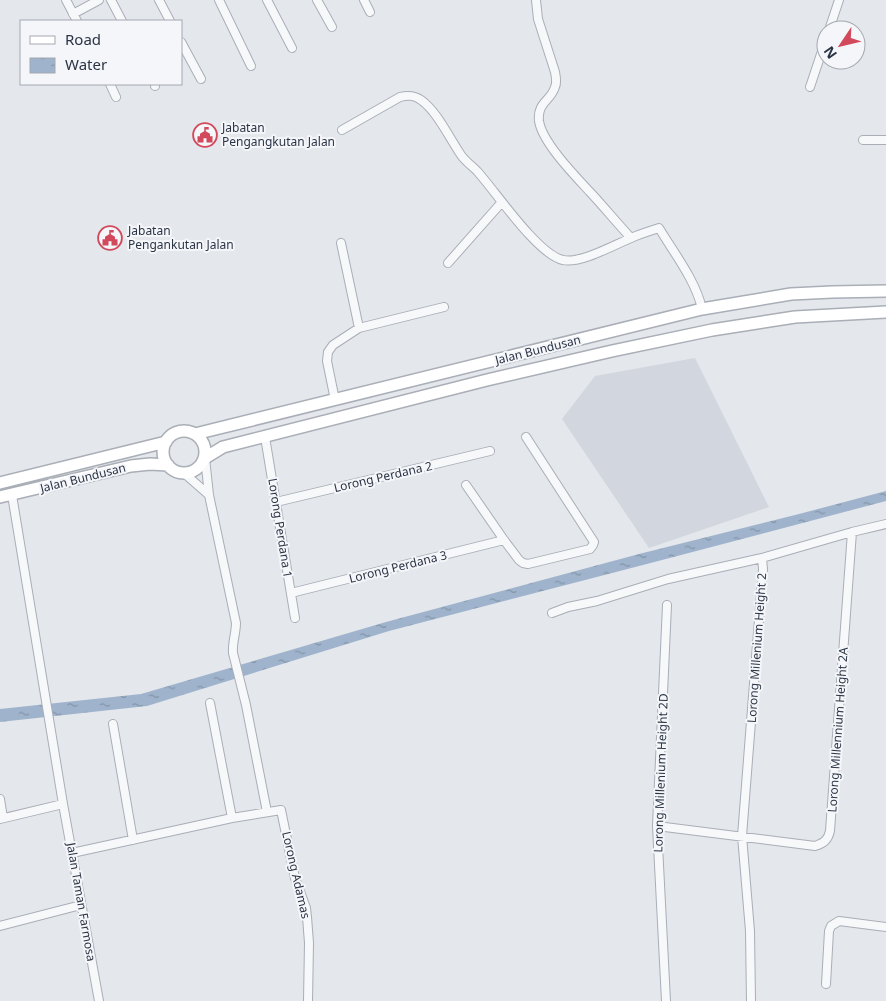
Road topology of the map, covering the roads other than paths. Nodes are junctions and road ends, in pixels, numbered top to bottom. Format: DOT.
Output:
graph roads {
  1 [pos="66,0"];
  2 [pos="99,0"];
  3 [pos="111,0"];
  4 [pos="159,0"];
  5 [pos="219,0"];
  6 [pos="267,0"];
  7 [pos="317,0"];
  8 [pos="364,0"];
  9 [pos="536,0"];
  10 [pos="839,0"];
  11 [pos="370,12"];
  12 [pos="75,18"];
  13 [pos="121,20"];
  14 [pos="169,20"];
  15 [pos="832,20"];
  16 [pos="332,27"];
  17 [pos="182,44"];
  18 [pos="292,48"];
  19 [pos="251,66"];
  20 [pos="816,69"];
  21 [pos="201,79"];
  22 [pos="110,85"];
  23 [pos="810,87"];
  24 [pos="116,97"];
  25 [pos="342,130"];
  26 [pos="864,140"];
  27 [pos="886,140"];
  28 [pos="502,202"];
  29 [pos="631,238"];
  30 [pos="341,243"];
  31 [pos="448,263"];
  32 [pos="886,291"];
  33 [pos="444,308"];
  34 [pos="702,309"];
  35 [pos="886,312"];
  36 [pos="359,328"];
  37 [pos="335,400"];
  38 [pos="195,434"];
  39 [pos="265,437"];
  40 [pos="526,437"];
  41 [pos="166,442"];
  42 [pos="490,451"];
  43 [pos="205,458"];
  44 [pos="168,465"];
  45 [pos="185,474"];
  46 [pos="0,483"];
  47 [pos="466,484"];
  48 [pos="12,494"];
  49 [pos="209,495"];
  50 [pos="0,497"];
  51 [pos="276,502"];
  52 [pos="886,524"];
  53 [pos="852,532"];
  54 [pos="504,540"];
  55 [pos="762,558"];
  56 [pos="291,593"];
  57 [pos="667,605"];
  58 [pos="552,613"];
  59 [pos="295,618"];
  60 [pos="210,703"];
  61 [pos="113,724"];
  62 [pos="0,799"];
  63 [pos="63,804"];
  64 [pos="267,812"];
  65 [pos="2,818"];
  66 [pos="232,818"];
  67 [pos="657,826"];
  68 [pos="742,836"];
  69 [pos="133,840"];
  70 [pos="72,853"];
  71 [pos="81,905"];
  72 [pos="0,926"];
  73 [pos="886,927"];
  74 [pos="826,984"];
  75 [pos="99,1001"];
  76 [pos="308,1001"];
  77 [pos="666,1001"];
  78 [pos="751,1001"];
  1 -- 12 [label="street"];
  2 -- 12 [label="street"];
  3 -- 13 [label="street"];
  4 -- 14 [label="street"];
  5 -- 19 [label="street"];
  6 -- 18 [label="street"];
  7 -- 16 [label="street"];
  8 -- 11 [label="street"];
  9 -- 29 [label="street"];
  10 -- 15 [label="street"];
  17 -- 21 [label="street"];
  20 -- 23 [label="street"];
  22 -- 24 [label="street"];
  25 -- 28 [label="street"];
  26 -- 27 [label="street"];
  28 -- 29 [label="street"];
  28 -- 31 [label="street"];
  29 -- 34 [label="street"];
  30 -- 36 [label="street"];
  32 -- 34 [label="main road, Jalan Bundusan"];
  33 -- 36 [label="street"];
  34 -- 37 [label="main road, Jalan Bundusan"];
  35 -- 39 [label="main road, Jalan Bundusan"];
  36 -- 37 [label="street"];
  37 -- 38 [label="main road, Jalan Bundusan"];
  38 -- 41 [label="main road, Jalan Bundusan"];
  38 -- 43 [label="main road"];
  39 -- 43 [label="main road, Jalan Bundusan"];
  39 -- 51 [label="street, Lorong Perdana 1"];
  40 -- 54 [label="street"];
  41 -- 44 [label="main road"];
  41 -- 46 [label="main road, Jalan Bundusan"];
  42 -- 51 [label="street, Lorong Perdana 2"];
  43 -- 45 [label="main road, Jalan Bundusan"];
  43 -- 49 [label="street"];
  44 -- 45 [label="main road, Jalan Bundusan"];
  44 -- 48 [label="main road, Jalan Bundusan"];
  45 -- 49 [label="street"];
  47 -- 54 [label="street"];
  48 -- 50 [label="main road, Jalan Bundusan"];
  48 -- 63 [label="street, Jalan Taman Farmosa"];
  49 -- 64 [label="street"];
  51 -- 56 [label="street, Lorong Perdana 1"];
  52 -- 53 [label="street, Lorong Millenium Height 2"];
  53 -- 55 [label="street, Lorong Millenium Height 2"];
  53 -- 68 [label="street, Lorong Millennium Height 2A"];
  54 -- 56 [label="street, Lorong Perdana 3"];
  55 -- 58 [label="street"];
  55 -- 68 [label="street, Lorong Millenium Height 2"];
  56 -- 59 [label="street, Lorong Perdana 1"];
  57 -- 67 [label="street, Lorong Millenium Height 2D"];
  60 -- 66 [label="street"];
  61 -- 69 [label="street"];
  62 -- 65 [label="street"];
  63 -- 65 [label="street"];
  63 -- 70 [label="street, Jalan Taman Farmosa"];
  64 -- 66 [label="street"];
  64 -- 76 [label="street, Lorong Adamas"];
  66 -- 69 [label="street"];
  67 -- 68 [label="street"];
  67 -- 77 [label="street, Lorong Millenium Height 2D"];
  68 -- 78 [label="street, Lorong Millenium Height 2"];
  69 -- 70 [label="street"];
  70 -- 71 [label="street, Jalan Taman Farmosa"];
  71 -- 72 [label="street"];
  71 -- 75 [label="street, Jalan Taman Farmosa"];
  73 -- 74 [label="street"];
}
